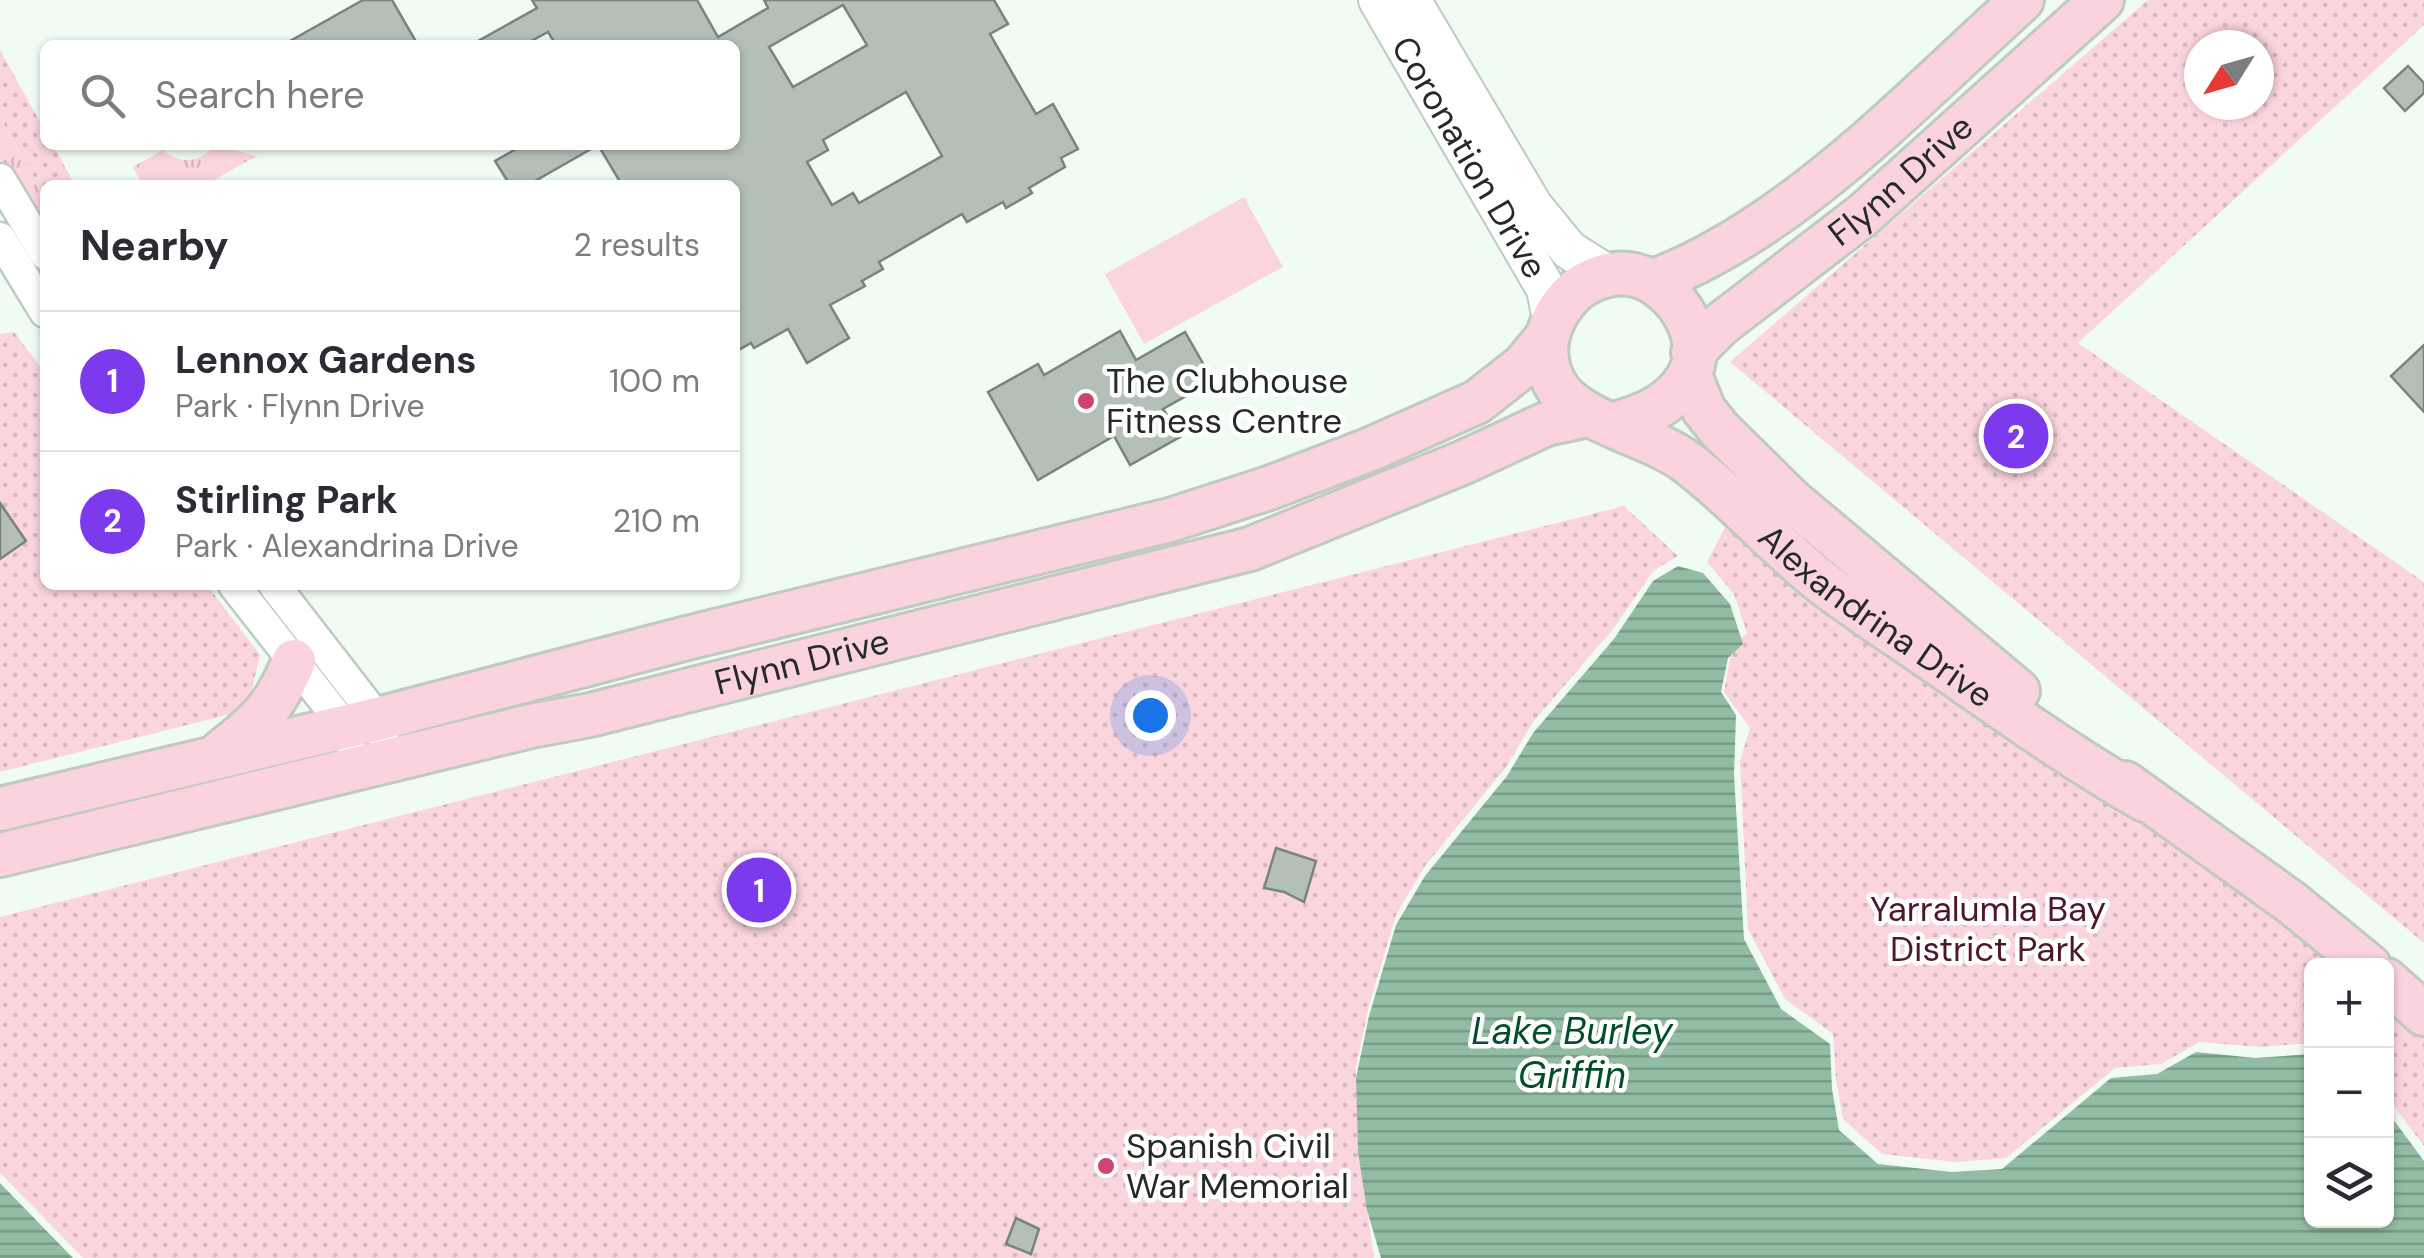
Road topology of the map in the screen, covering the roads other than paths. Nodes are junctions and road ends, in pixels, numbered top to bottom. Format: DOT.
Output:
graph roads {
  1 [pos="1378,0"];
  2 [pos="1411,0"];
  3 [pos="2022,0"];
  4 [pos="2102,0"];
  5 [pos="0,178"];
  6 [pos="0,238"];
  7 [pos="40,246"];
  8 [pos="1608,274"];
  9 [pos="1654,281"];
  10 [pos="40,304"];
  11 [pos="1549,328"];
  12 [pos="1691,364"];
  13 [pos="1600,419"];
  14 [pos="238,590"];
  15 [pos="277,590"];
  16 [pos="294,661"];
  17 [pos="521,683"];
  18 [pos="361,723"];
  19 [pos="531,726"];
  20 [pos="213,758"];
  21 [pos="376,765"];
  22 [pos="2146,800"];
  23 [pos="0,809"];
  24 [pos="0,855"];
  25 [pos="2359,958"];
  26 [pos="2394,987"];
  27 [pos="2424,1014"];
  1 -- 11 [label="street, Coronation Drive"];
  2 -- 8 [label="street, Coronation Drive"];
  3 -- 9 [label="main road, Flynn Drive"];
  4 -- 12 [label="main road, Flynn Drive"];
  5 -- 7 [label="street"];
  6 -- 10 [label="street"];
  8 -- 9 [label="main road"];
  8 -- 11 [label="main road"];
  9 -- 12 [label="main road"];
  11 -- 13 [label="main road"];
  11 -- 17 [label="main road, Flynn Drive"];
  12 -- 13 [label="main road"];
  12 -- 22 [label="main road, Alexandrina Drive"];
  13 -- 19 [label="main road, Flynn Drive"];
  13 -- 22 [label="main road, Alexandrina Drive"];
  14 -- 16 [label="street"];
  15 -- 18 [label="street"];
  16 -- 18 [label="street"];
  16 -- 20 [label="main road"];
  17 -- 18 [label="main road, Flynn Drive"];
  17 -- 19 [label="main road"];
  18 -- 20 [label="main road, Flynn Drive"];
  18 -- 21 [label="street"];
  19 -- 21 [label="main road, Flynn Drive"];
  20 -- 23 [label="main road, Flynn Drive"];
  21 -- 24 [label="main road, Flynn Drive"];
  22 -- 25 [label="main road, Alexandrina Drive"];
  26 -- 27 [label="main road"];
}
